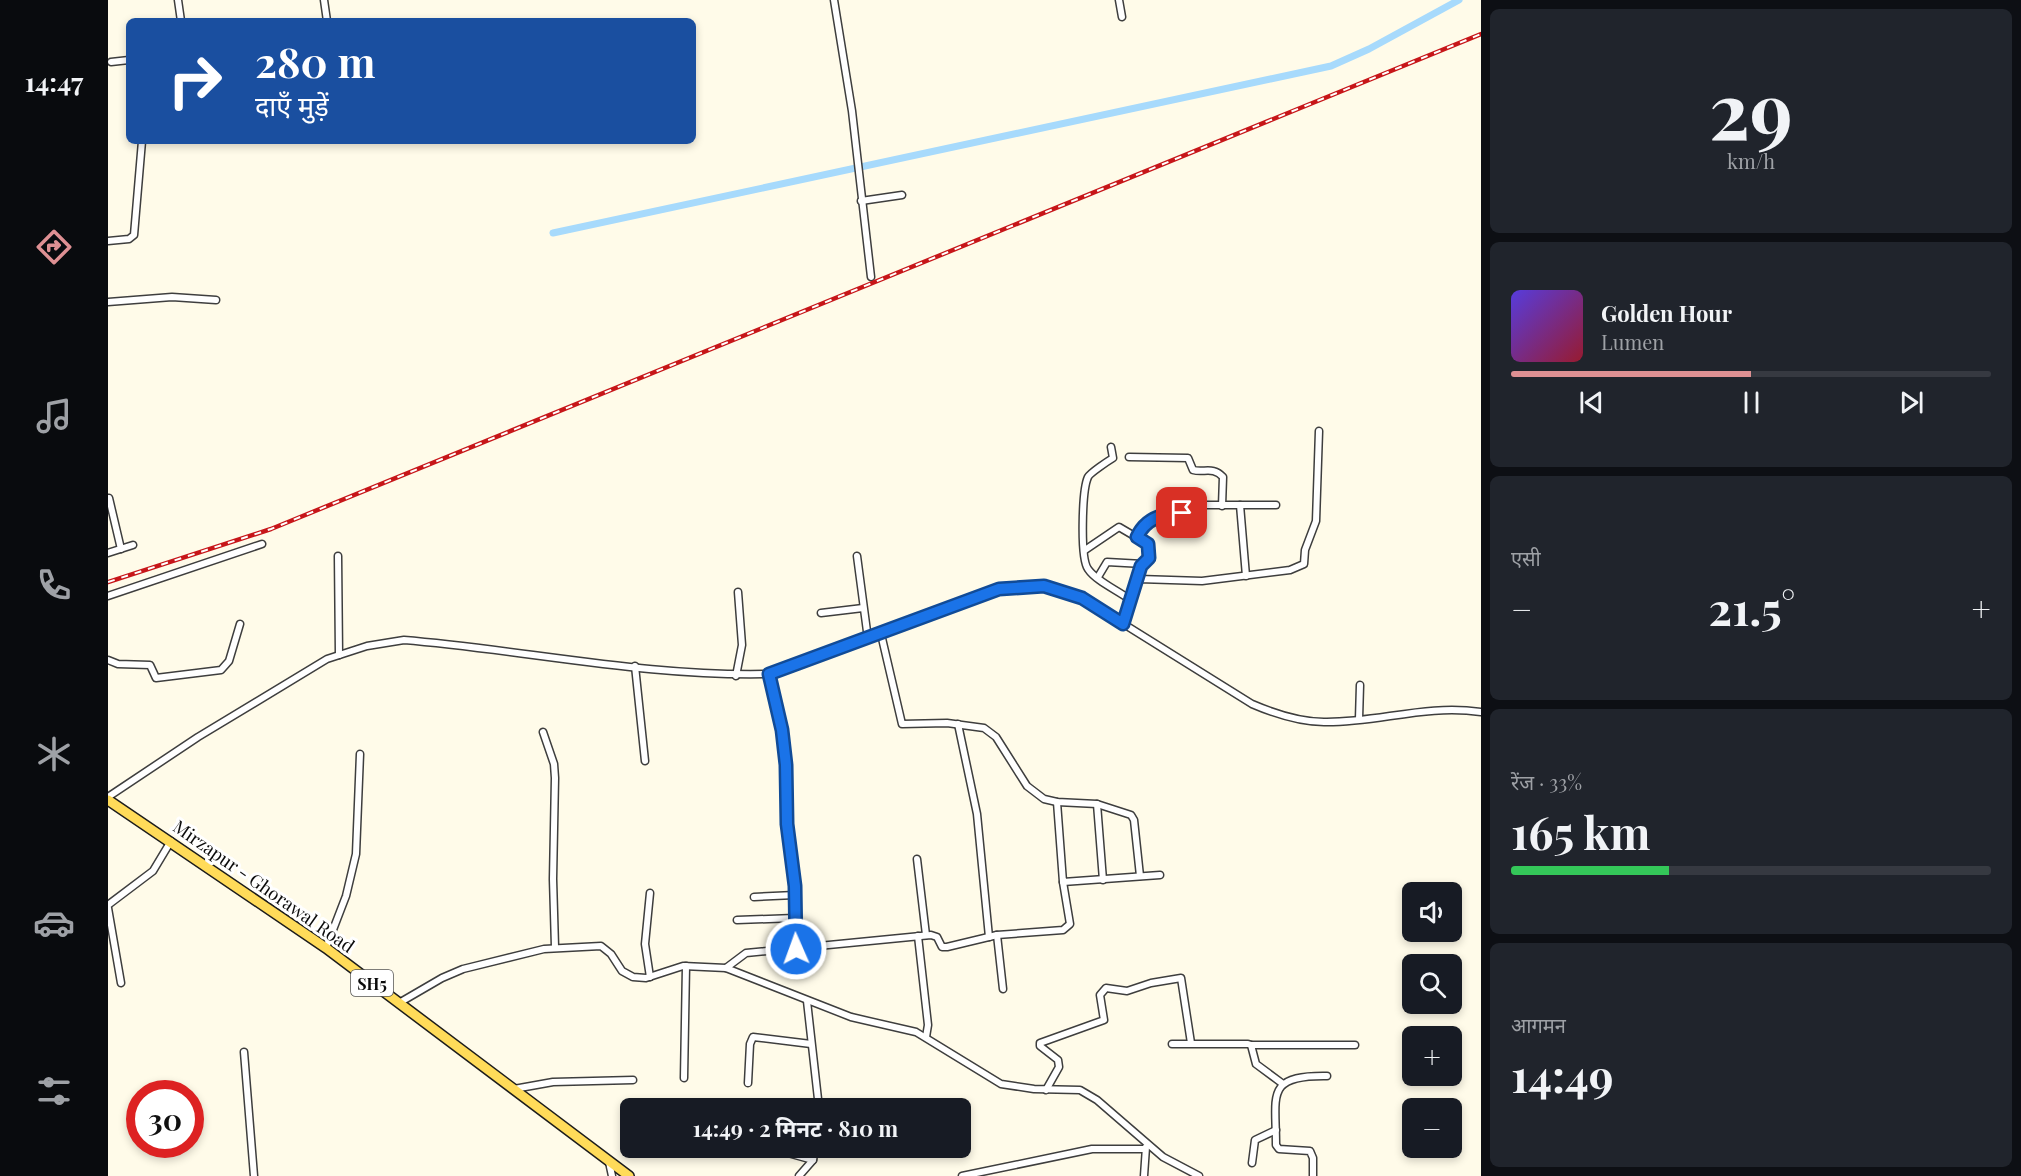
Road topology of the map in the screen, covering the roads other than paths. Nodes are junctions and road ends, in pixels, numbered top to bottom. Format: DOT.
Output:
graph roads {
  1 [pos="178,0"];
  2 [pos="324,0"];
  3 [pos="834,0"];
  4 [pos="1119,0"];
  5 [pos="1122,17"];
  6 [pos="181,18"];
  7 [pos="327,18"];
  8 [pos="126,60"];
  9 [pos="111,62"];
  10 [pos="142,144"];
  11 [pos="902,195"];
  12 [pos="861,201"];
  13 [pos="108,241"];
  14 [pos="871,277"];
  15 [pos="216,300"];
  16 [pos="108,302"];
  17 [pos="1319,431"];
  18 [pos="1111,447"];
  19 [pos="1129,457"];
  20 [pos="110,498"];
  21 [pos="1201,505"];
  22 [pos="1240,505"];
  23 [pos="1276,505"];
  24 [pos="1222,506"];
  25 [pos="1182,513"];
  26 [pos="1137,537"];
  27 [pos="262,544"];
  28 [pos="134,545"];
  29 [pos="121,549"];
  30 [pos="1085,550"];
  31 [pos="108,553"];
  32 [pos="338,556"];
  33 [pos="857,556"];
  34 [pos="1143,564"];
  35 [pos="1246,576"];
  36 [pos="1098,577"];
  37 [pos="1138,579"];
  38 [pos="738,592"];
  39 [pos="108,596"];
  40 [pos="1129,599"];
  41 [pos="863,608"];
  42 [pos="821,613"];
  43 [pos="240,624"];
  44 [pos="1123,624"];
  45 [pos="881,634"];
  46 [pos="867,636"];
  47 [pos="339,651"];
  48 [pos="108,660"];
  49 [pos="635,666"];
  50 [pos="737,672"];
  51 [pos="769,674"];
  52 [pos="1360,685"];
  53 [pos="1481,712"];
  54 [pos="1359,719"];
  55 [pos="958,724"];
  56 [pos="543,732"];
  57 [pos="360,754"];
  58 [pos="645,761"];
  59 [pos="108,799"];
  60 [pos="1057,802"];
  61 [pos="1097,804"];
  62 [pos="171,842"];
  63 [pos="917,859"];
  64 [pos="1160,875"];
  65 [pos="1140,876"];
  66 [pos="1103,880"];
  67 [pos="1063,882"];
  68 [pos="650,893"];
  69 [pos="795,895"];
  70 [pos="754,897"];
  71 [pos="108,906"];
  72 [pos="795,918"];
  73 [pos="737,920"];
  74 [pos="926,935"];
  75 [pos="918,936"];
  76 [pos="993,936"];
  77 [pos="555,947"];
  78 [pos="326,948"];
  79 [pos="796,949"];
  80 [pos="686,966"];
  81 [pos="726,968"];
  82 [pos="650,977"];
  83 [pos="121,983"];
  84 [pos="1003,989"];
  85 [pos="807,1000"];
  86 [pos="399,1004"];
  87 [pos="926,1037"];
  88 [pos="1191,1042"];
  89 [pos="811,1044"];
  90 [pos="1172,1044"];
  91 [pos="1251,1045"];
  92 [pos="1355,1045"];
  93 [pos="244,1052"];
  94 [pos="1327,1076"];
  95 [pos="684,1077"];
  96 [pos="633,1080"];
  97 [pos="748,1083"];
  98 [pos="1283,1084"];
  99 [pos="514,1089"];
  100 [pos="1046,1090"];
  101 [pos="818,1098"];
  102 [pos="1276,1130"];
  103 [pos="1147,1147"];
  104 [pos="806,1158"];
  105 [pos="813,1160"];
  106 [pos="609,1161"];
  107 [pos="1252,1163"];
  108 [pos="254,1176"];
  109 [pos="612,1176"];
  110 [pos="629,1176"];
  111 [pos="799,1176"];
  112 [pos="962,1176"];
  113 [pos="1144,1176"];
  114 [pos="1199,1176"];
  115 [pos="1313,1176"];
  1 -- 6 [label="street"];
  2 -- 7 [label="street"];
  3 -- 12 [label="street"];
  4 -- 5 [label="street"];
  8 -- 9 [label="street"];
  10 -- 13 [label="street"];
  11 -- 12 [label="street"];
  12 -- 14 [label="street"];
  15 -- 16 [label="street"];
  17 -- 35 [label="street"];
  18 -- 30 [label="street"];
  19 -- 24 [label="street"];
  20 -- 29 [label="street"];
  21 -- 24 [label="street"];
  22 -- 23 [label="street"];
  22 -- 24 [label="street"];
  22 -- 35 [label="street"];
  25 -- 26 [label="street"];
  26 -- 30 [label="street"];
  26 -- 34 [label="street"];
  27 -- 39 [label="street"];
  28 -- 29 [label="street"];
  29 -- 31 [label="street"];
  30 -- 36 [label="street"];
  32 -- 47 [label="street"];
  33 -- 41 [label="street"];
  34 -- 36 [label="street"];
  34 -- 37 [label="street"];
  35 -- 37 [label="street"];
  36 -- 40 [label="street"];
  37 -- 40 [label="street"];
  38 -- 50 [label="street"];
  40 -- 44 [label="street"];
  41 -- 42 [label="street"];
  41 -- 46 [label="street"];
  43 -- 48 [label="street"];
  44 -- 45 [label="street"];
  44 -- 54 [label="street"];
  45 -- 46 [label="street"];
  45 -- 55 [label="street"];
  46 -- 51 [label="street"];
  47 -- 49 [label="street"];
  47 -- 59 [label="street"];
  49 -- 50 [label="street"];
  49 -- 58 [label="street"];
  50 -- 51 [label="street"];
  51 -- 69 [label="street"];
  52 -- 54 [label="street"];
  53 -- 54 [label="street"];
  55 -- 60 [label="street"];
  55 -- 76 [label="street"];
  56 -- 77 [label="street"];
  57 -- 78 [label="street"];
  59 -- 62 [label="main road, Mirzapur - Ghorawal Road / SH5"];
  60 -- 61 [label="street"];
  60 -- 67 [label="street"];
  61 -- 65 [label="street"];
  61 -- 66 [label="street"];
  62 -- 71 [label="street"];
  62 -- 78 [label="main road, Mirzapur - Ghorawal Road / SH5"];
  63 -- 74 [label="street"];
  64 -- 65 [label="street"];
  65 -- 66 [label="street"];
  66 -- 67 [label="street"];
  67 -- 76 [label="street"];
  68 -- 82 [label="street"];
  69 -- 70 [label="street"];
  69 -- 72 [label="street"];
  71 -- 83 [label="street"];
  72 -- 73 [label="street"];
  72 -- 79 [label="street"];
  74 -- 75 [label="street"];
  74 -- 76 [label="street"];
  75 -- 79 [label="street"];
  75 -- 87 [label="street"];
  76 -- 84 [label="street"];
  77 -- 82 [label="street"];
  77 -- 86 [label="street"];
  78 -- 86 [label="main road, Mirzapur - Ghorawal Road / SH5"];
  79 -- 81 [label="street"];
  80 -- 81 [label="street"];
  80 -- 82 [label="street"];
  80 -- 95 [label="street"];
  81 -- 85 [label="street"];
  85 -- 87 [label="street"];
  85 -- 89 [label="street"];
  86 -- 99 [label="main road, Mirzapur - Ghorawal Road / SH5"];
  87 -- 100 [label="street"];
  88 -- 90 [label="street"];
  88 -- 91 [label="street"];
  88 -- 100 [label="street"];
  89 -- 97 [label="street"];
  89 -- 101 [label="street"];
  91 -- 92 [label="street"];
  91 -- 98 [label="street"];
  93 -- 108 [label="street"];
  94 -- 98 [label="street"];
  96 -- 99 [label="street"];
  98 -- 102 [label="street"];
  99 -- 106 [label="main road, Mirzapur - Ghorawal Road / SH5"];
  100 -- 103 [label="street"];
  102 -- 107 [label="street"];
  102 -- 115 [label="street"];
  103 -- 112 [label="street"];
  103 -- 113 [label="street"];
  103 -- 114 [label="street"];
  104 -- 105 [label="street"];
  105 -- 111 [label="street"];
  106 -- 109 [label="street"];
  106 -- 110 [label="main road, Mirzapur - Ghorawal Road / SH5"];
}
